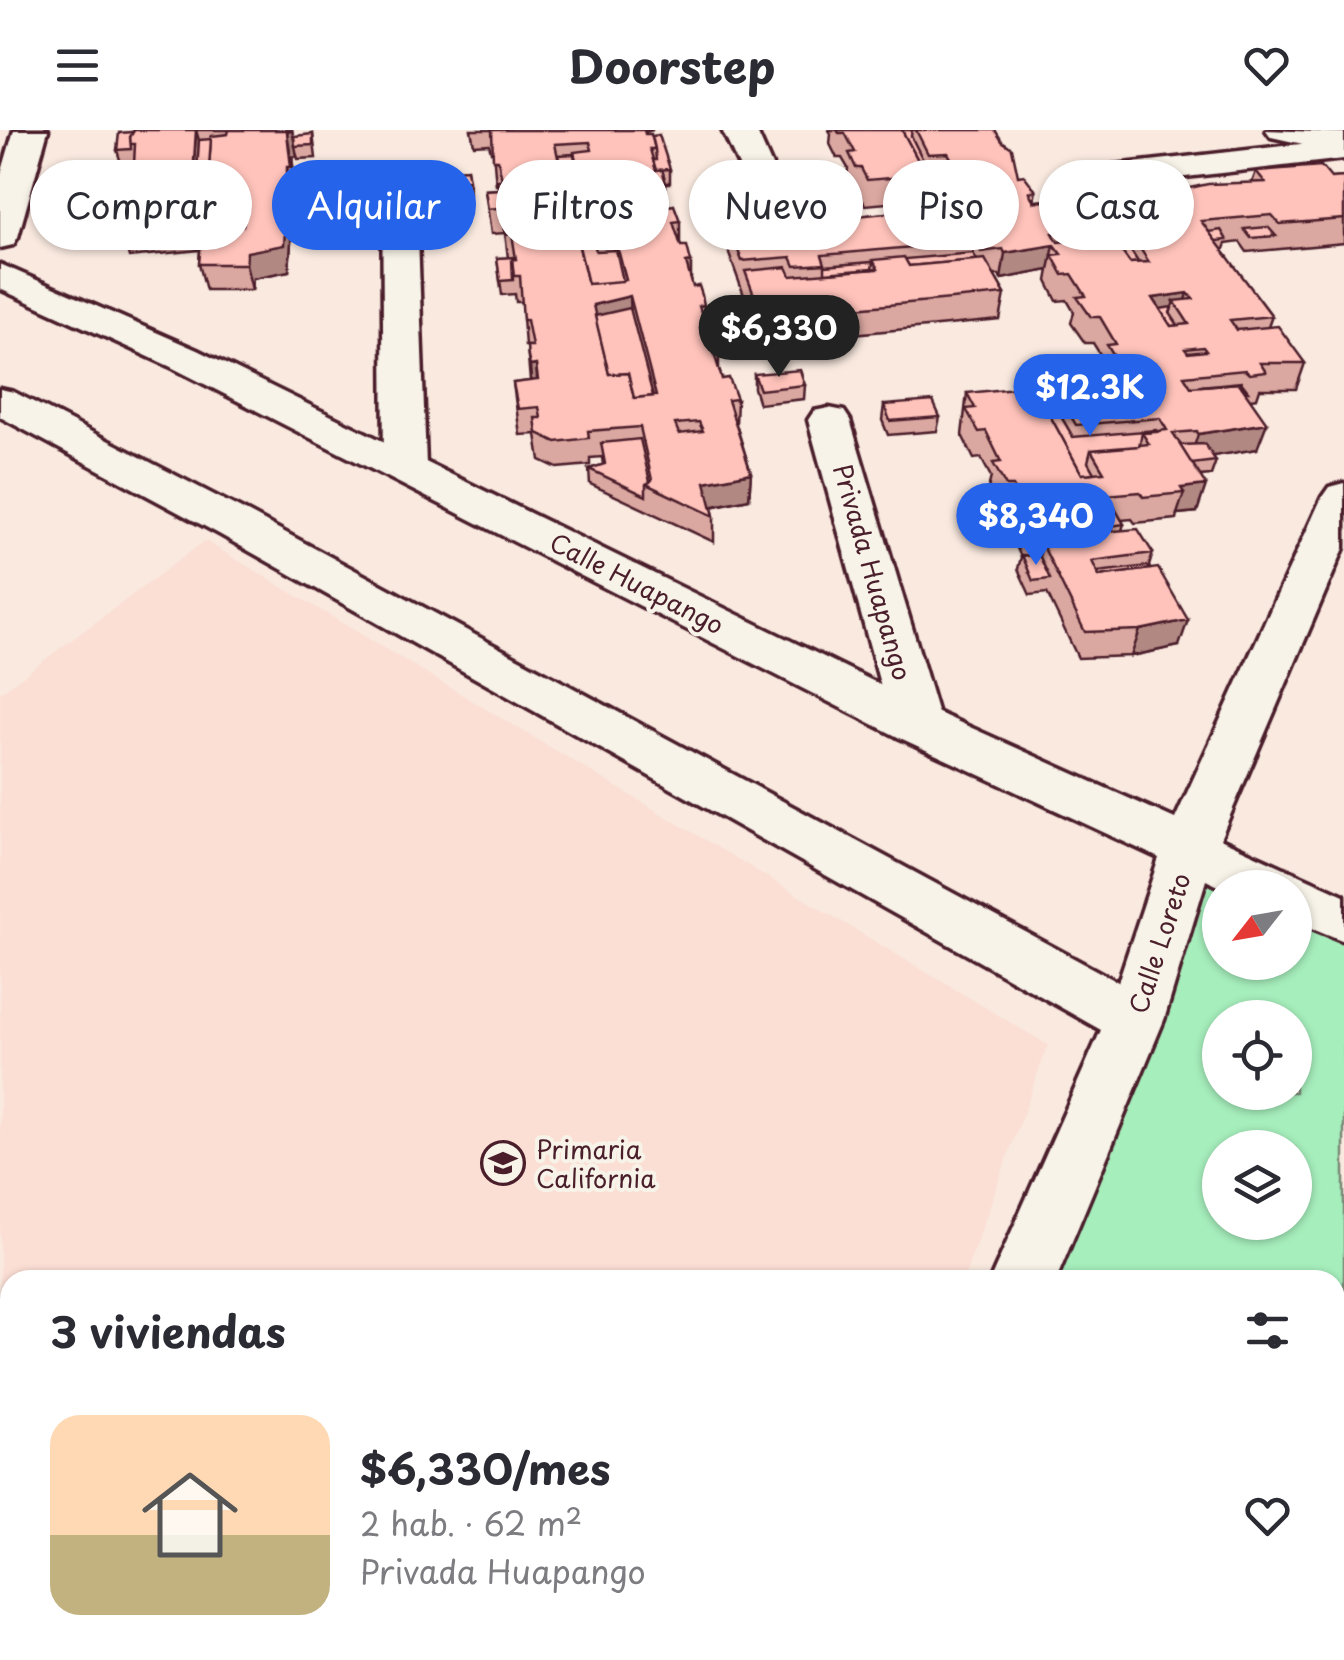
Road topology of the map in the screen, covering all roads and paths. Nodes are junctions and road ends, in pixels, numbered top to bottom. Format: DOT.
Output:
graph roads {
  1 [pos="31,130"];
  2 [pos="738,130"];
  3 [pos="1283,130"];
  4 [pos="1344,146"];
  5 [pos="752,160"];
  6 [pos="1194,165"];
  7 [pos="0,237"];
  8 [pos="401,250"];
  9 [pos="0,275"];
  10 [pos="0,401"];
  11 [pos="829,420"];
  12 [pos="405,466"];
  13 [pos="1344,497"];
  14 [pos="916,724"];
  15 [pos="1189,848"];
  16 [pos="1236,870"];
  17 [pos="1312,904"];
  18 [pos="1344,919"];
  19 [pos="1134,1020"];
  20 [pos="1027,1270"];
  1 -- 7 [label="main road"];
  2 -- 5 [label="main road"];
  3 -- 4 [label="main road"];
  4 -- 6 [label="main road"];
  8 -- 12 [label="main road"];
  9 -- 12 [label="main road, Calle Huapango"];
  10 -- 19 [label="main road"];
  11 -- 14 [label="main road, Privada Huapango"];
  12 -- 14 [label="main road, Calle Huapango"];
  13 -- 15 [label="main road, Calle Loreto"];
  14 -- 15 [label="main road, Calle Huapango"];
  15 -- 16 [label="main road, Calle Huapango"];
  15 -- 19 [label="main road, Calle Loreto"];
  17 -- 18 [label="main road"];
  19 -- 20 [label="main road, Calle Loreto"];
}
